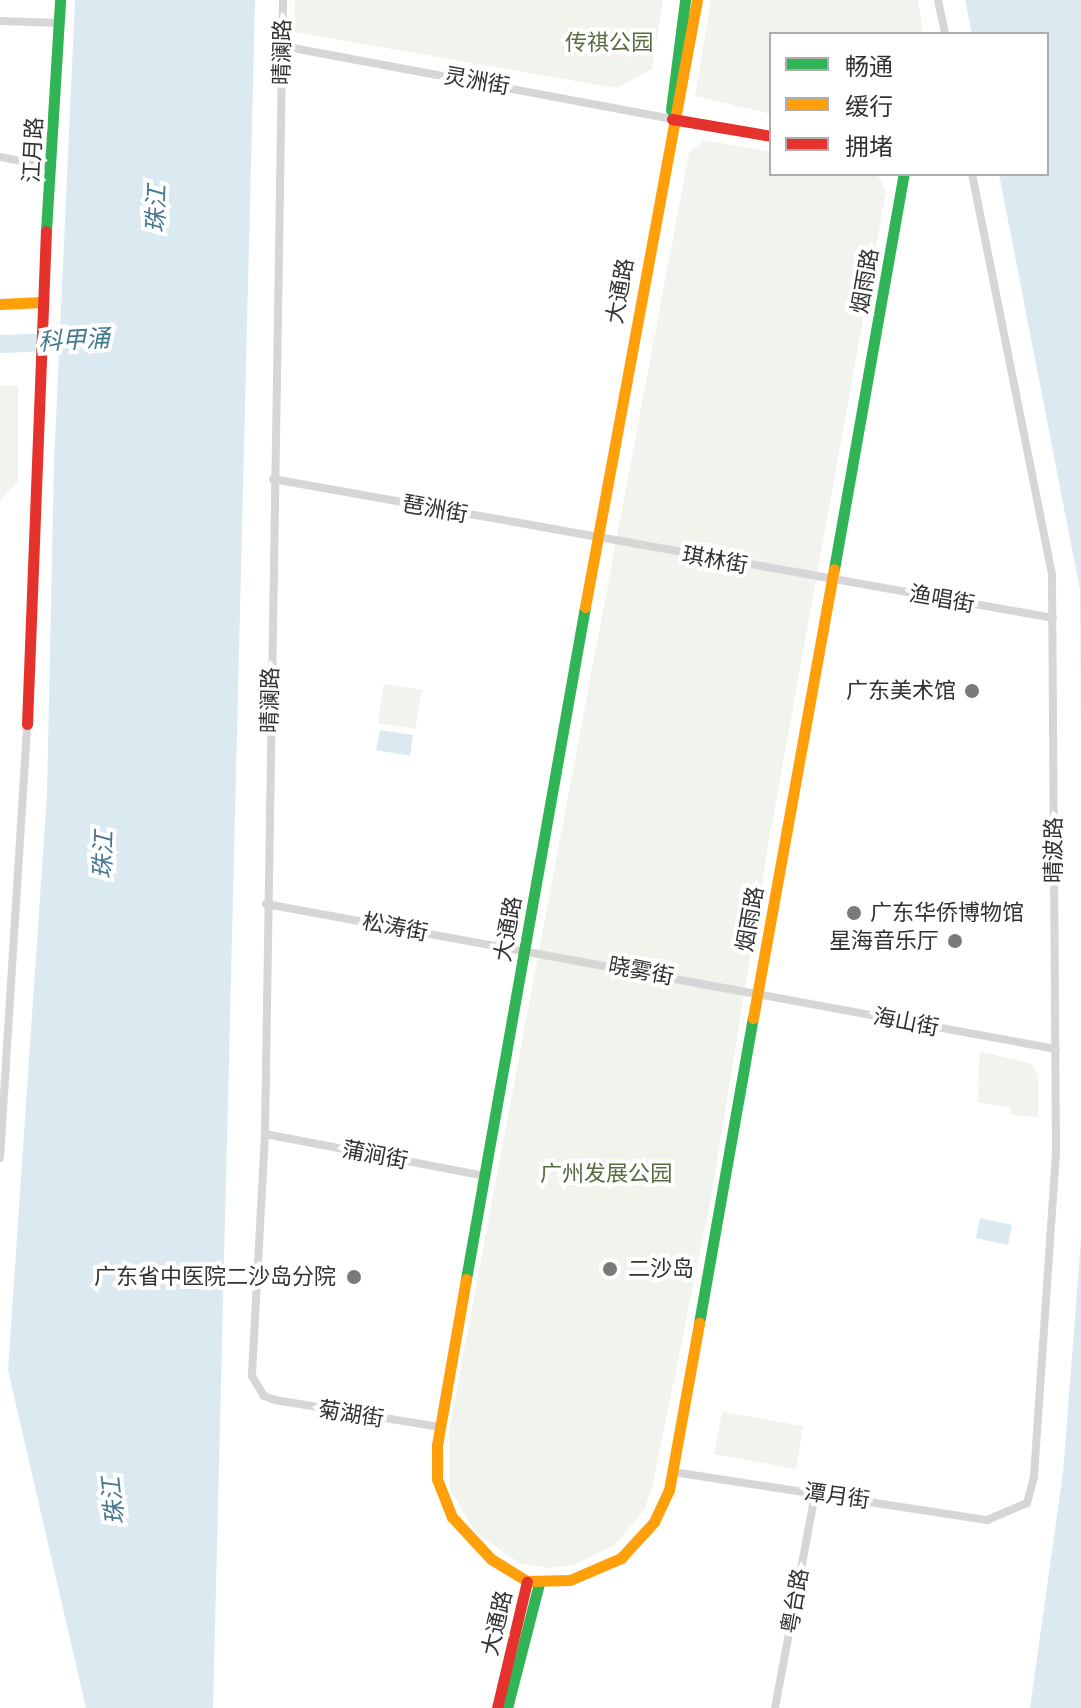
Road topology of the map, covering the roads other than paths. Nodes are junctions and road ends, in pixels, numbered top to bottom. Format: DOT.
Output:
graph roads {
  1 [pos="60,0"];
  2 [pos="283,0"];
  3 [pos="685,0"];
  4 [pos="697,0"];
  5 [pos="938,0"];
  6 [pos="0,21"];
  7 [pos="60,23"];
  8 [pos="945,32"];
  9 [pos="282,46"];
  10 [pos="672,119"];
  11 [pos="769,136"];
  12 [pos="0,157"];
  13 [pos="52,167"];
  14 [pos="904,176"];
  15 [pos="972,176"];
  16 [pos="43,302"];
  17 [pos="0,304"];
  18 [pos="273,479"];
  19 [pos="598,539"];
  20 [pos="831,580"];
  21 [pos="1053,618"];
  22 [pos="27,724"];
  23 [pos="266,904"];
  24 [pos="524,951"];
  25 [pos="757,993"];
  26 [pos="1056,1049"];
  27 [pos="265,1134"];
  28 [pos="0,1158"];
  29 [pos="486,1176"];
  30 [pos="264,1396"];
  31 [pos="439,1427"];
  32 [pos="673,1472"];
  33 [pos="815,1494"];
  34 [pos="1001,1518"];
  35 [pos="533,1582"];
  36 [pos="497,1708"];
  37 [pos="507,1708"];
  38 [pos="775,1708"];
  1 -- 7 [label="main road, 江月路"];
  2 -- 9 [label="street, 晴澜路"];
  3 -- 10 [label="main road, 大通路"];
  4 -- 10 [label="main road, 大通路"];
  5 -- 8 [label="street"];
  6 -- 7 [label="street"];
  7 -- 13 [label="main road, 江月路"];
  9 -- 10 [label="street, 灵洲街"];
  9 -- 18 [label="street, 晴澜路"];
  10 -- 11 [label="main road"];
  10 -- 19 [label="main road, 大通路"];
  12 -- 13 [label="street"];
  13 -- 16 [label="main road, 江月路"];
  14 -- 20 [label="main road, 烟雨路"];
  15 -- 21 [label="street, 晴波路"];
  16 -- 17 [label="main road"];
  16 -- 22 [label="main road, 江月路"];
  18 -- 19 [label="street, 琶洲街"];
  18 -- 23 [label="street, 晴澜路"];
  19 -- 20 [label="street, 琪林街"];
  19 -- 24 [label="main road, 大通路"];
  20 -- 21 [label="street, 渔唱街"];
  20 -- 25 [label="main road, 烟雨路"];
  21 -- 26 [label="street, 晴波路"];
  22 -- 28 [label="street"];
  23 -- 24 [label="street, 松涛街"];
  23 -- 27 [label="street, 晴澜路"];
  24 -- 25 [label="street, 晓雾街"];
  24 -- 29 [label="main road, 大通路"];
  25 -- 26 [label="street, 海山街"];
  25 -- 32 [label="main road, 烟雨路"];
  26 -- 34 [label="street, 晴波路"];
  27 -- 29 [label="street, 蒲涧街"];
  27 -- 30 [label="street, 晴澜路"];
  29 -- 31 [label="main road, 大通路"];
  30 -- 31 [label="street, 菊湖街"];
  31 -- 35 [label="main road, 大通路"];
  32 -- 33 [label="street, 潭月街"];
  32 -- 35 [label="main road, 烟雨路"];
  33 -- 34 [label="street, 潭月街"];
  33 -- 38 [label="street, 粤台路"];
  35 -- 36 [label="main road, 大通路"];
  35 -- 37 [label="main road, 大通路"];
}
